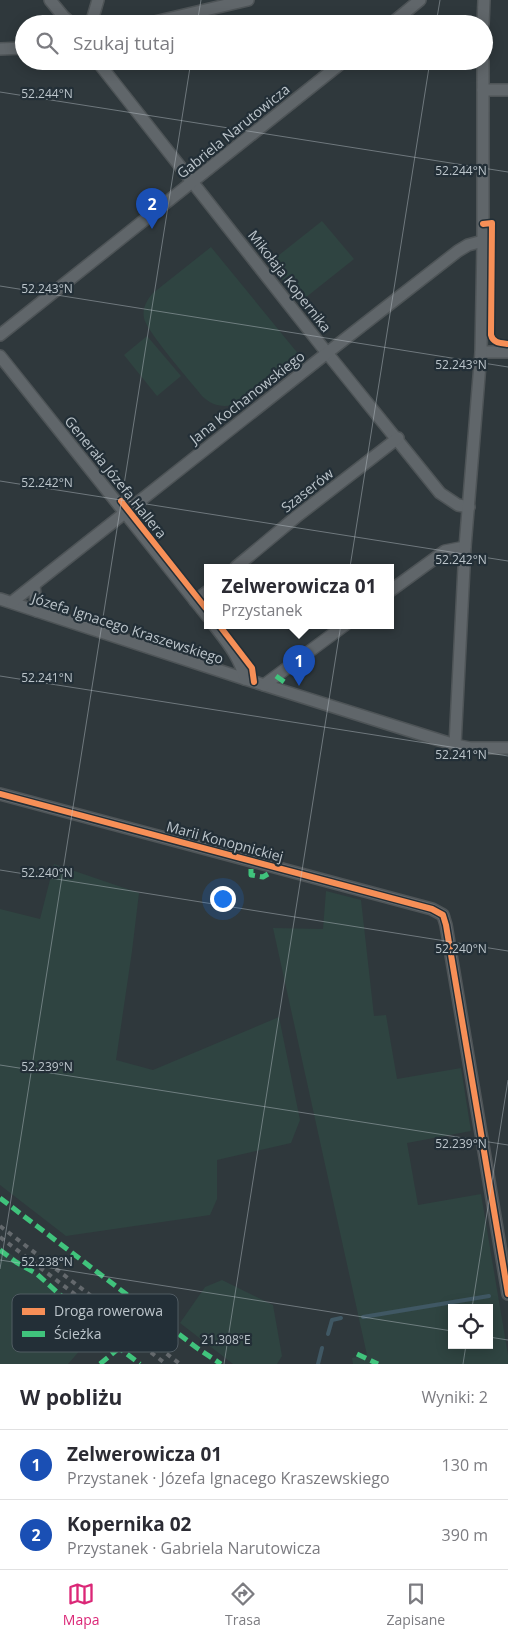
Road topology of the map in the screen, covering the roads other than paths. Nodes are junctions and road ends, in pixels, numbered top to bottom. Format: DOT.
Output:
graph roads {
  1 [pos="50,0"];
  2 [pos="98,0"];
  3 [pos="248,0"];
  4 [pos="420,0"];
  5 [pos="484,0"];
  6 [pos="62,15"];
  7 [pos="94,15"];
  8 [pos="184,15"];
  9 [pos="402,15"];
  10 [pos="483,15"];
  11 [pos="15,48"];
  12 [pos="0,49"];
  13 [pos="104,70"];
  14 [pos="333,70"];
  15 [pos="483,70"];
  16 [pos="483,90"];
  17 [pos="508,90"];
  18 [pos="193,182"];
  19 [pos="483,241"];
  20 [pos="0,335"];
  21 [pos="481,352"];
  22 [pos="508,352"];
  23 [pos="327,353"];
  24 [pos="0,356"];
  25 [pos="398,438"];
  26 [pos="469,507"];
  27 [pos="125,513"];
  28 [pos="465,547"];
  29 [pos="240,564"];
  30 [pos="34,586"];
  31 [pos="394,589"];
  32 [pos="204,593"];
  33 [pos="0,599"];
  34 [pos="195,601"];
  35 [pos="12,602"];
  36 [pos="37,611"];
  37 [pos="204,612"];
  38 [pos="217,629"];
  39 [pos="340,629"];
  40 [pos="245,680"];
  41 [pos="264,685"];
  42 [pos="455,745"];
  43 [pos="508,748"];
  44 [pos="0,794"];
  45 [pos="508,1294"];
  1 -- 6 [label="street"];
  2 -- 7 [label="street"];
  3 -- 8 [label="street"];
  4 -- 9 [label="street"];
  5 -- 10 [label="street"];
  11 -- 12 [label="street"];
  13 -- 18 [label="street, Mikołaja Kopernika"];
  14 -- 18 [label="street, Gabriela Narutowicza"];
  15 -- 16 [label="street"];
  16 -- 17 [label="street"];
  16 -- 19 [label="street"];
  18 -- 20 [label="street, Gabriela Narutowicza"];
  18 -- 23 [label="street, Mikołaja Kopernika"];
  19 -- 21 [label="street"];
  19 -- 23 [label="street, Jana Kochanowskiego"];
  21 -- 22 [label="street"];
  21 -- 26 [label="street"];
  23 -- 25 [label="street, Mikołaja Kopernika"];
  23 -- 27 [label="street, Jana Kochanowskiego"];
  24 -- 27 [label="street, Generała Józefa Hallera"];
  25 -- 26 [label="street, Mikołaja Kopernika"];
  25 -- 29 [label="street, Szaserów"];
  26 -- 28 [label="street"];
  27 -- 30 [label="street, Jana Kochanowskiego"];
  27 -- 34 [label="street, Generała Józefa Hallera"];
  28 -- 31 [label="street"];
  28 -- 42 [label="street"];
  30 -- 35 [label="street, Jana Kochanowskiego"];
  30 -- 36 [label="street"];
  32 -- 34 [label="street"];
  33 -- 35 [label="street, Józefa Ignacego Kraszewskiego"];
  34 -- 37 [label="street, Generała Józefa Hallera"];
  35 -- 36 [label="street, Józefa Ignacego Kraszewskiego"];
  36 -- 40 [label="street, Józefa Ignacego Kraszewskiego"];
  38 -- 40 [label="street"];
  39 -- 41 [label="street"];
  40 -- 41 [label="street, Józefa Ignacego Kraszewskiego"];
  41 -- 42 [label="street, Józefa Ignacego Kraszewskiego"];
  42 -- 43 [label="street, Józefa Ignacego Kraszewskiego"];
  44 -- 45 [label="street, Marii Konopnickiej"];
}
